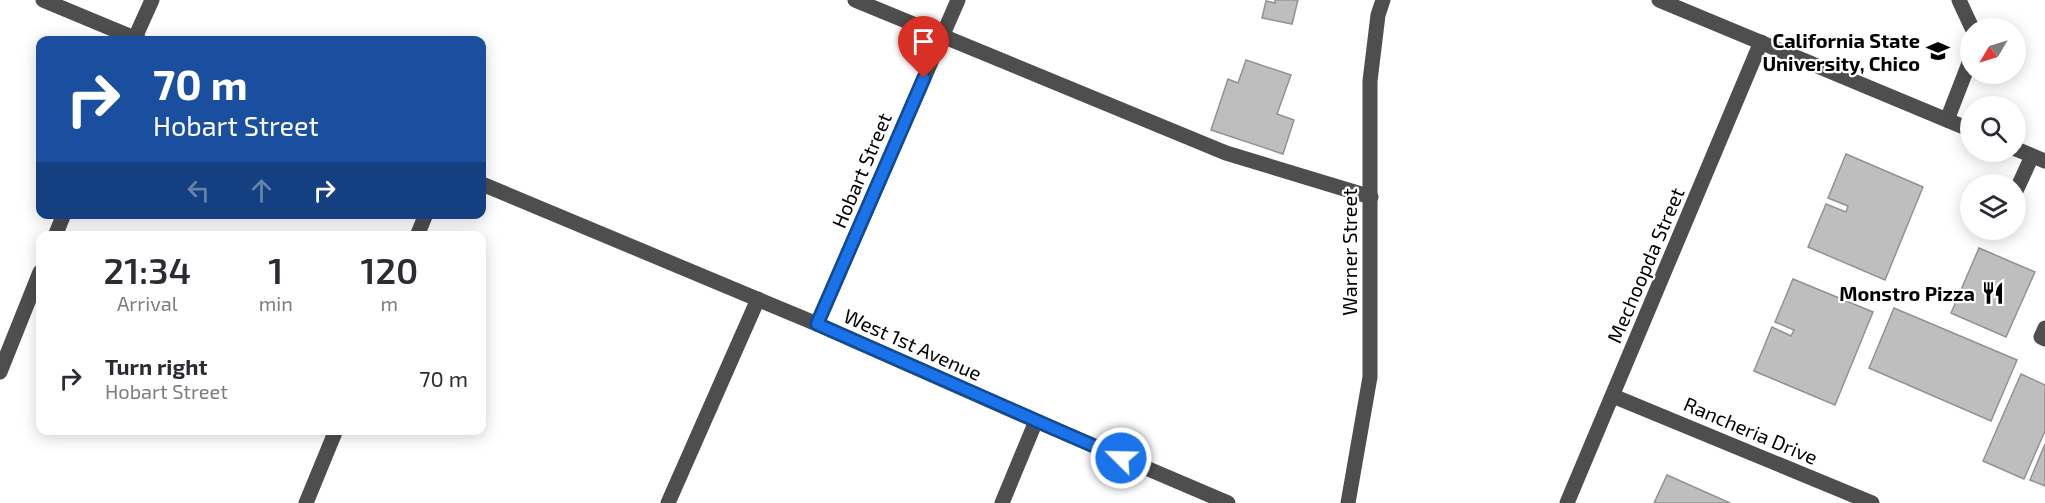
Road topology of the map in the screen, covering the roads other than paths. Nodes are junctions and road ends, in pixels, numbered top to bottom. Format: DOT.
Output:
graph roads {
  1 [pos="43,0"];
  2 [pos="152,0"];
  3 [pos="855,0"];
  4 [pos="958,0"];
  5 [pos="1383,0"];
  6 [pos="1659,0"];
  7 [pos="1959,0"];
  8 [pos="1967,18"];
  9 [pos="127,36"];
  10 [pos="138,36"];
  11 [pos="942,37"];
  12 [pos="1761,42"];
  13 [pos="1961,84"];
  14 [pos="1947,120"];
  15 [pos="1960,125"];
  16 [pos="2038,158"];
  17 [pos="2026,176"];
  18 [pos="486,185"];
  19 [pos="1371,197"];
  20 [pos="36,282"];
  21 [pos="758,299"];
  22 [pos="817,324"];
  23 [pos="2045,328"];
  24 [pos="2045,339"];
  25 [pos="0,372"];
  26 [pos="1613,396"];
  27 [pos="1036,421"];
  28 [pos="334,435"];
  29 [pos="306,503"];
  30 [pos="668,503"];
  31 [pos="1002,503"];
  32 [pos="1228,503"];
  33 [pos="1348,503"];
  34 [pos="1568,503"];
  35 [pos="1872,503"];
  1 -- 9 [label="street"];
  2 -- 10 [label="street"];
  3 -- 11 [label="street"];
  4 -- 11 [label="street, Hobart Street"];
  5 -- 19 [label="street, Warner Street"];
  6 -- 12 [label="street"];
  7 -- 8 [label="street"];
  11 -- 19 [label="street"];
  11 -- 22 [label="street, Hobart Street"];
  12 -- 14 [label="street"];
  12 -- 26 [label="street, Mechoopda Street"];
  13 -- 14 [label="street"];
  14 -- 15 [label="street"];
  16 -- 17 [label="street"];
  18 -- 21 [label="street, West 1st Avenue"];
  19 -- 33 [label="street, Warner Street"];
  20 -- 25 [label="street"];
  21 -- 22 [label="street, West 1st Avenue"];
  21 -- 30 [label="street"];
  22 -- 27 [label="street, West 1st Avenue"];
  23 -- 24 [label="street"];
  26 -- 34 [label="street, Mechoopda Street"];
  26 -- 35 [label="street, Rancheria Drive"];
  27 -- 31 [label="street"];
  27 -- 32 [label="street, West 1st Avenue"];
  28 -- 29 [label="street"];
}
